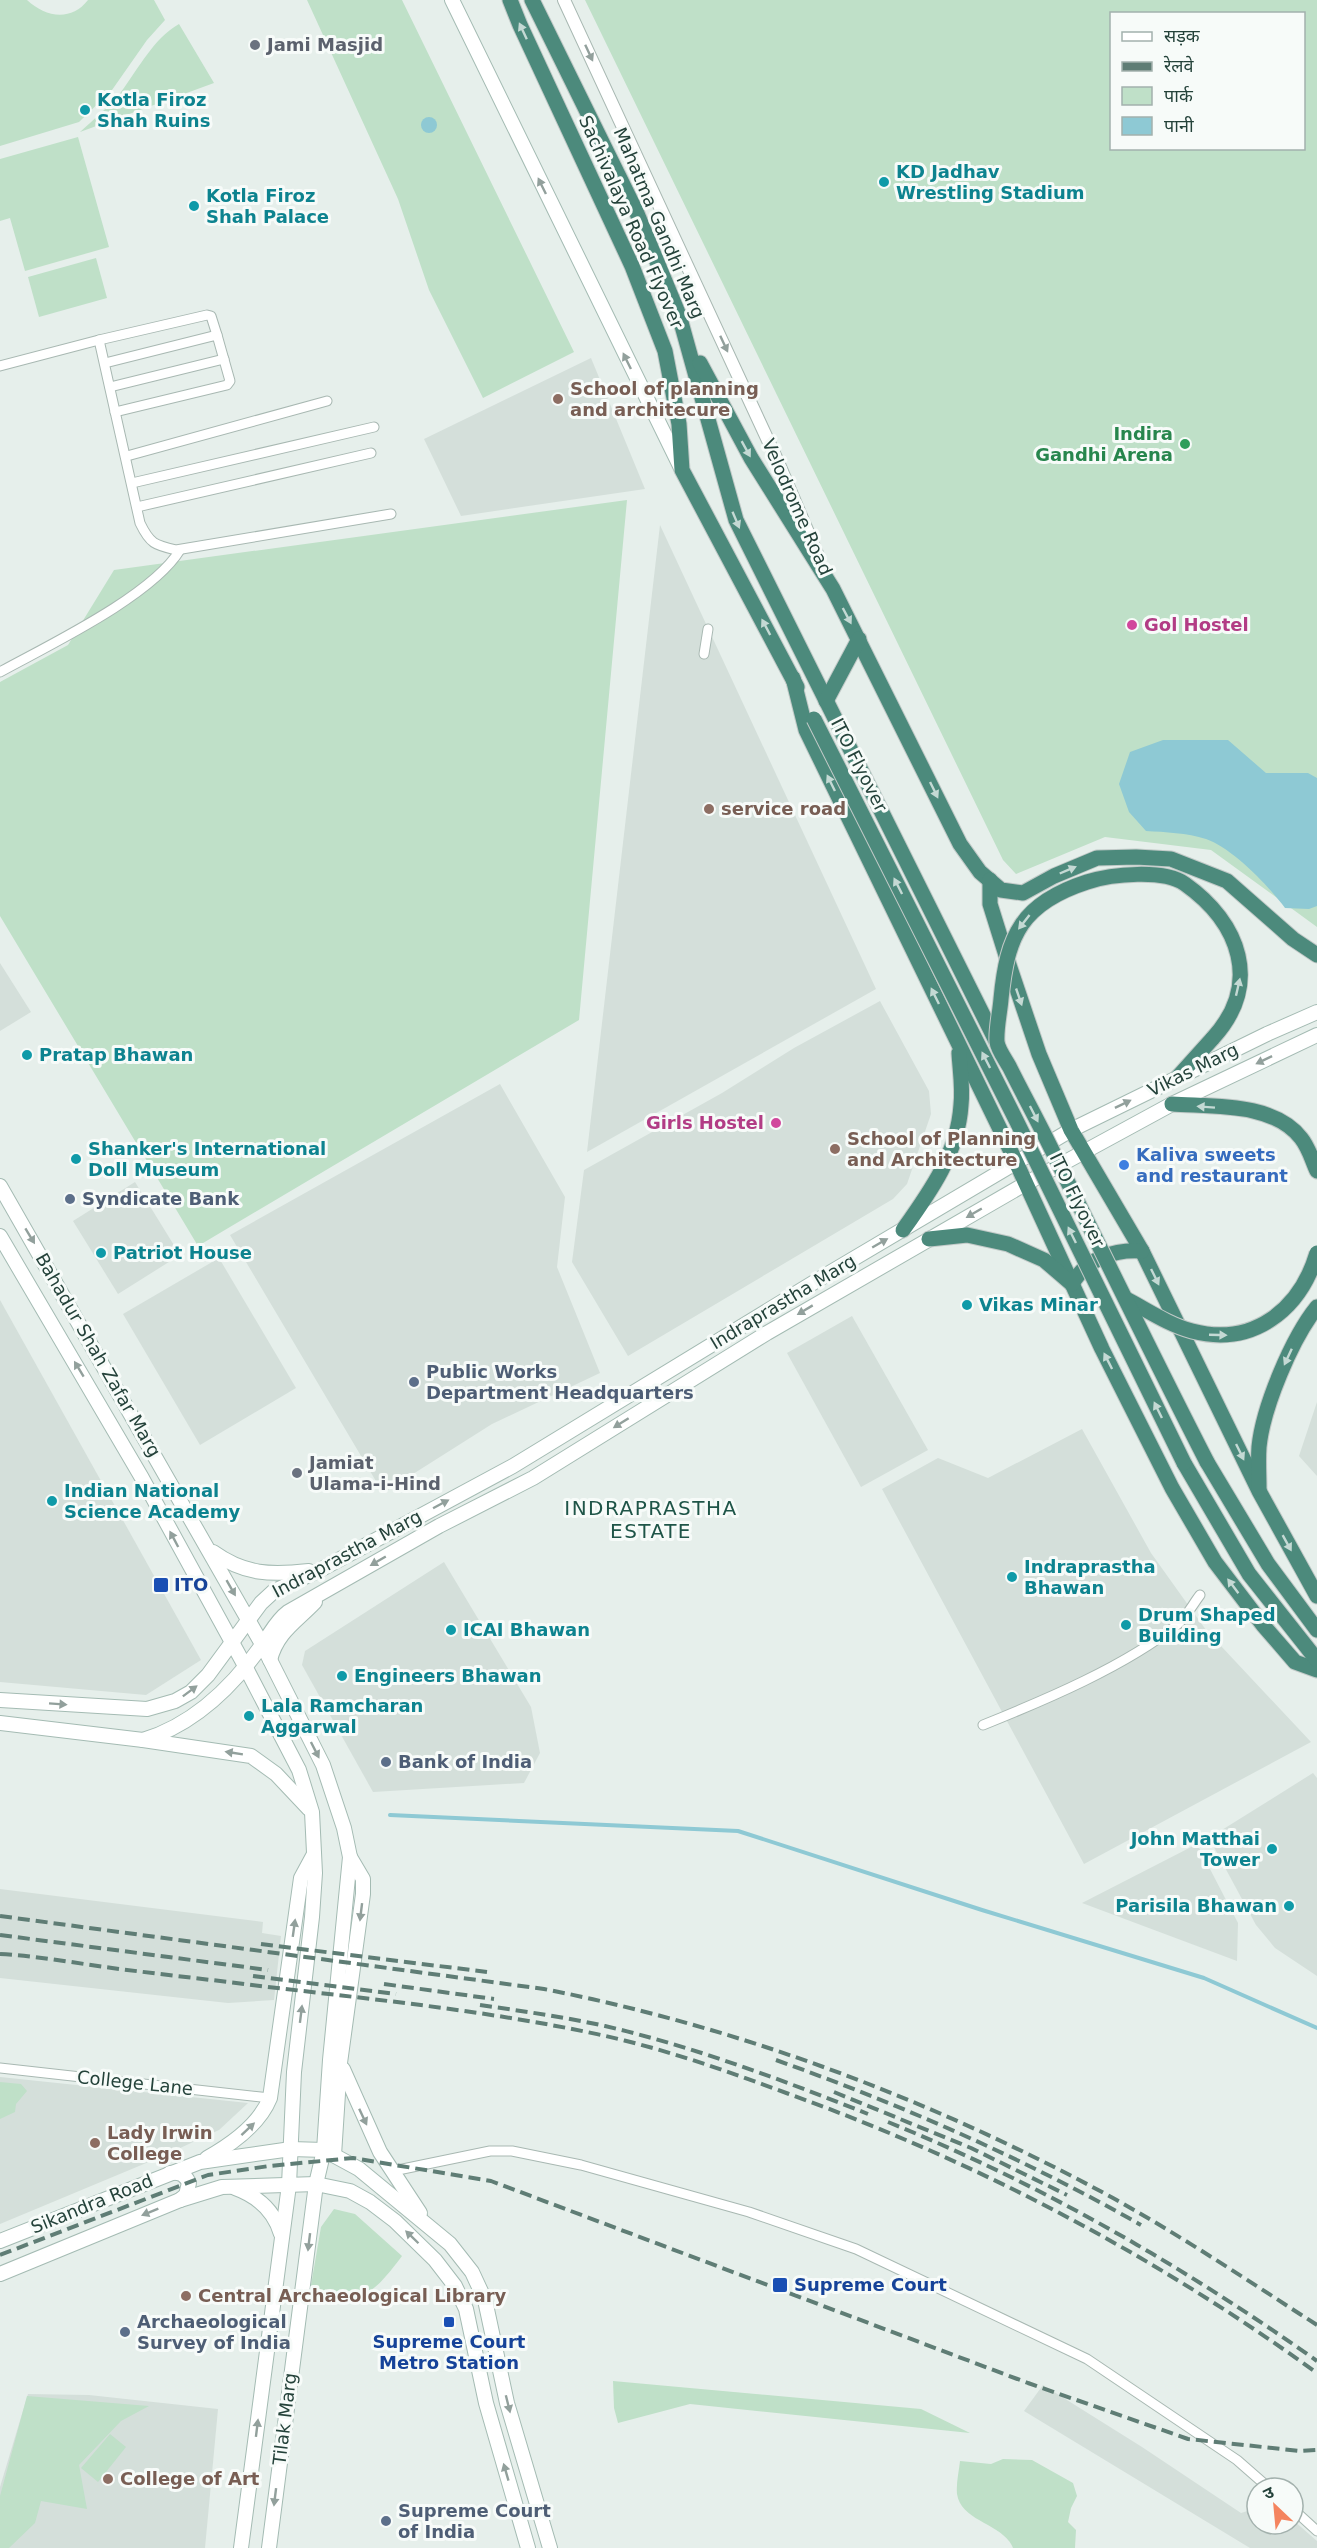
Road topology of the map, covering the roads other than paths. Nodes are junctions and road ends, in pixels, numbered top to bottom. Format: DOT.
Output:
graph roads {
  1 [pos="452,0"];
  2 [pos="510,0"];
  3 [pos="532,0"];
  4 [pos="564,0"];
  5 [pos="217,335"];
  6 [pos="99,340"];
  7 [pos="688,342"];
  8 [pos="224,358"];
  9 [pos="105,363"];
  10 [pos="0,366"];
  11 [pos="110,387"];
  12 [pos="327,401"];
  13 [pos="115,412"];
  14 [pos="374,427"];
  15 [pos="371,453"];
  16 [pos="127,456"];
  17 [pos="682,470"];
  18 [pos="132,483"];
  19 [pos="137,507"];
  20 [pos="391,514"];
  21 [pos="180,550"];
  22 [pos="833,589"];
  23 [pos="708,629"];
  24 [pos="859,639"];
  25 [pos="704,654"];
  26 [pos="0,672"];
  27 [pos="793,678"];
  28 [pos="829,707"];
  29 [pos="990,880"];
  30 [pos="1317,955"];
  31 [pos="1317,1012"];
  32 [pos="1317,1035"];
  33 [pos="997,1043"];
  34 [pos="959,1045"];
  35 [pos="1177,1078"];
  36 [pos="1172,1104"];
  37 [pos="1071,1130"];
  38 [pos="1084,1154"];
  39 [pos="1016,1162"];
  40 [pos="1317,1172"];
  41 [pos="1025,1184"];
  42 [pos="0,1186"];
  43 [pos="903,1230"];
  44 [pos="0,1236"];
  45 [pos="929,1239"];
  46 [pos="1142,1251"];
  47 [pos="1317,1253"];
  48 [pos="1072,1284"];
  49 [pos="1126,1299"];
  50 [pos="1317,1306"];
  51 [pos="1259,1491"];
  52 [pos="209,1550"];
  53 [pos="318,1571"];
  54 [pos="326,1590"];
  55 [pos="1200,1595"];
  56 [pos="1317,1596"];
  57 [pos="249,1619"];
  58 [pos="1317,1630"];
  59 [pos="231,1641"];
  60 [pos="262,1644"];
  61 [pos="270,1660"];
  62 [pos="1317,1660"];
  63 [pos="245,1666"];
  64 [pos="1317,1670"];
  65 [pos="0,1700"];
  66 [pos="0,1723"];
  67 [pos="983,1725"];
  68 [pos="144,1740"];
  69 [pos="312,1812"];
  70 [pos="315,1852"];
  71 [pos="350,1857"];
  72 [pos="340,2063"];
  73 [pos="0,2068"];
  74 [pos="275,2070"];
  75 [pos="294,2072"];
  76 [pos="270,2098"];
  77 [pos="291,2149"];
  78 [pos="329,2153"];
  79 [pos="200,2162"];
  80 [pos="393,2171"];
  81 [pos="170,2173"];
  82 [pos="316,2184"];
  83 [pos="289,2185"];
  84 [pos="230,2186"];
  85 [pos="180,2200"];
  86 [pos="426,2223"];
  87 [pos="281,2236"];
  88 [pos="0,2241"];
  89 [pos="450,2244"];
  90 [pos="434,2258"];
  91 [pos="0,2274"];
  92 [pos="1255,2476"];
  93 [pos="1305,2520"];
  94 [pos="1317,2531"];
  95 [pos="241,2548"];
  96 [pos="268,2548"];
  97 [pos="528,2548"];
  98 [pos="550,2548"];
  17 -- 1 [label="main road, one-way"];
  17 -- 2 [label="highway, Sachivalaya Road Flyover, one-way"];
  3 -- 7 [label="highway, Mahatma Gandhi Marg"];
  4 -- 22 [label="street, Velodrome Road, one-way"];
  5 -- 6 [label="street"];
  5 -- 8 [label="street"];
  5 -- 9 [label="street"];
  6 -- 9 [label="street"];
  6 -- 10 [label="street"];
  7 -- 22 [label="highway, one-way"];
  7 -- 28 [label="highway, Mahatma Gandhi Marg, one-way"];
  8 -- 11 [label="street"];
  8 -- 13 [label="street"];
  9 -- 11 [label="street"];
  11 -- 13 [label="street"];
  12 -- 16 [label="street"];
  13 -- 16 [label="street"];
  14 -- 18 [label="street"];
  15 -- 19 [label="street"];
  16 -- 18 [label="street"];
  27 -- 17 [label="highway, one-way"];
  18 -- 19 [label="street"];
  19 -- 21 [label="street"];
  20 -- 21 [label="street"];
  21 -- 26 [label="street"];
  22 -- 24 [label="highway, one-way"];
  23 -- 25 [label="street"];
  24 -- 28 [label="highway"];
  24 -- 29 [label="highway, one-way"];
  34 -- 27 [label="highway, one-way"];
  62 -- 27 [label="highway, ITO Flyover, one-way, bridge"];
  28 -- 33 [label="highway, ITO Flyover"];
  29 -- 30 [label="highway, one-way"];
  29 -- 37 [label="highway, one-way"];
  31 -- 35 [label="main road, Vikas Marg"];
  32 -- 36 [label="main road, Vikas Marg, one-way"];
  35 -- 33 [label="highway, one-way, bridge"];
  33 -- 49 [label="highway, ITO Flyover, one-way, bridge"];
  34 -- 39 [label="highway"];
  34 -- 43 [label="highway"];
  37 -- 35 [label="main road, Vikas Marg, one-way"];
  36 -- 38 [label="main road, Vikas Marg"];
  40 -- 36 [label="highway, one-way"];
  37 -- 38 [label="highway"];
  37 -- 39 [label="main road, Indraprastha Marg"];
  38 -- 41 [label="main road, Vikas Marg"];
  38 -- 46 [label="highway"];
  39 -- 41 [label="highway"];
  39 -- 43 [label="main road, Indraprastha Marg"];
  41 -- 45 [label="main road, Indraprastha Marg, one-way"];
  41 -- 48 [label="highway"];
  42 -- 52 [label="main road, Bahadur Shah Zafar Marg, one-way"];
  53 -- 43 [label="main road, Indraprastha Marg, one-way"];
  59 -- 44 [label="main road, Bahadur Shah Zafar Marg, one-way"];
  45 -- 48 [label="highway"];
  45 -- 54 [label="main road, Indraprastha Marg, one-way"];
  46 -- 48 [label="highway"];
  46 -- 51 [label="highway, one-way"];
  49 -- 47 [label="highway, one-way, bridge"];
  64 -- 48 [label="highway, one-way"];
  49 -- 58 [label="highway, ITO Flyover, bridge"];
  50 -- 51 [label="highway, one-way"];
  51 -- 56 [label="highway, one-way"];
  52 -- 53 [label="main road"];
  52 -- 57 [label="main road, Bahadur Shah Zafar Marg, one-way"];
  53 -- 57 [label="main road, Indraprastha Marg"];
  54 -- 60 [label="main road, Indraprastha Marg"];
  54 -- 61 [label="main road"];
  55 -- 67 [label="street"];
  57 -- 59 [label="main road, Indraprastha Marg"];
  57 -- 60 [label="main road, Bahadur Shah Zafar Marg"];
  59 -- 63 [label="main road, Bahadur Shah Zafar Marg"];
  65 -- 59 [label="main road, Indraprastha Marg, one-way"];
  60 -- 61 [label="main road"];
  60 -- 63 [label="main road, Indraprastha Marg"];
  61 -- 71 [label="main road, one-way"];
  63 -- 68 [label="main road, Indraprastha Marg"];
  63 -- 69 [label="main road"];
  66 -- 68 [label="main road"];
  69 -- 68 [label="main road, one-way"];
  69 -- 70 [label="main road"];
  74 -- 70 [label="main road, one-way"];
  75 -- 70 [label="main road, one-way"];
  71 -- 72 [label="main road, one-way"];
  71 -- 78 [label="main road"];
  72 -- 78 [label="main road"];
  72 -- 80 [label="main road, one-way"];
  73 -- 76 [label="street, College Lane"];
  74 -- 75 [label="main road"];
  74 -- 76 [label="main road"];
  75 -- 77 [label="main road, Tilak Marg"];
  79 -- 76 [label="main road, one-way"];
  77 -- 78 [label="main road, Sikandra Road"];
  77 -- 79 [label="main road, Sikandra Road"];
  77 -- 83 [label="main road, Tilak Marg"];
  78 -- 82 [label="main road, Tilak Marg"];
  78 -- 86 [label="main road"];
  79 -- 81 [label="main road, Sikandra Road"];
  80 -- 86 [label="main road"];
  80 -- 92 [label="street"];
  81 -- 85 [label="main road"];
  81 -- 88 [label="main road, Sikandra Road"];
  82 -- 83 [label="main road, Sikandra Road"];
  90 -- 82 [label="main road, Sikandra Road, one-way"];
  82 -- 96 [label="main road, Tilak Marg, one-way"];
  83 -- 84 [label="main road, Sikandra Road"];
  83 -- 87 [label="main road, Tilak Marg"];
  84 -- 85 [label="main road, Sikandra Road"];
  84 -- 87 [label="main road"];
  85 -- 91 [label="main road, Sikandra Road, one-way"];
  86 -- 89 [label="main road"];
  95 -- 87 [label="main road, Tilak Marg, one-way"];
  89 -- 90 [label="main road"];
  89 -- 98 [label="main road, one-way"];
  97 -- 90 [label="main road, Sikandra Road, one-way"];
  93 -- 94 [label="street"];
}
